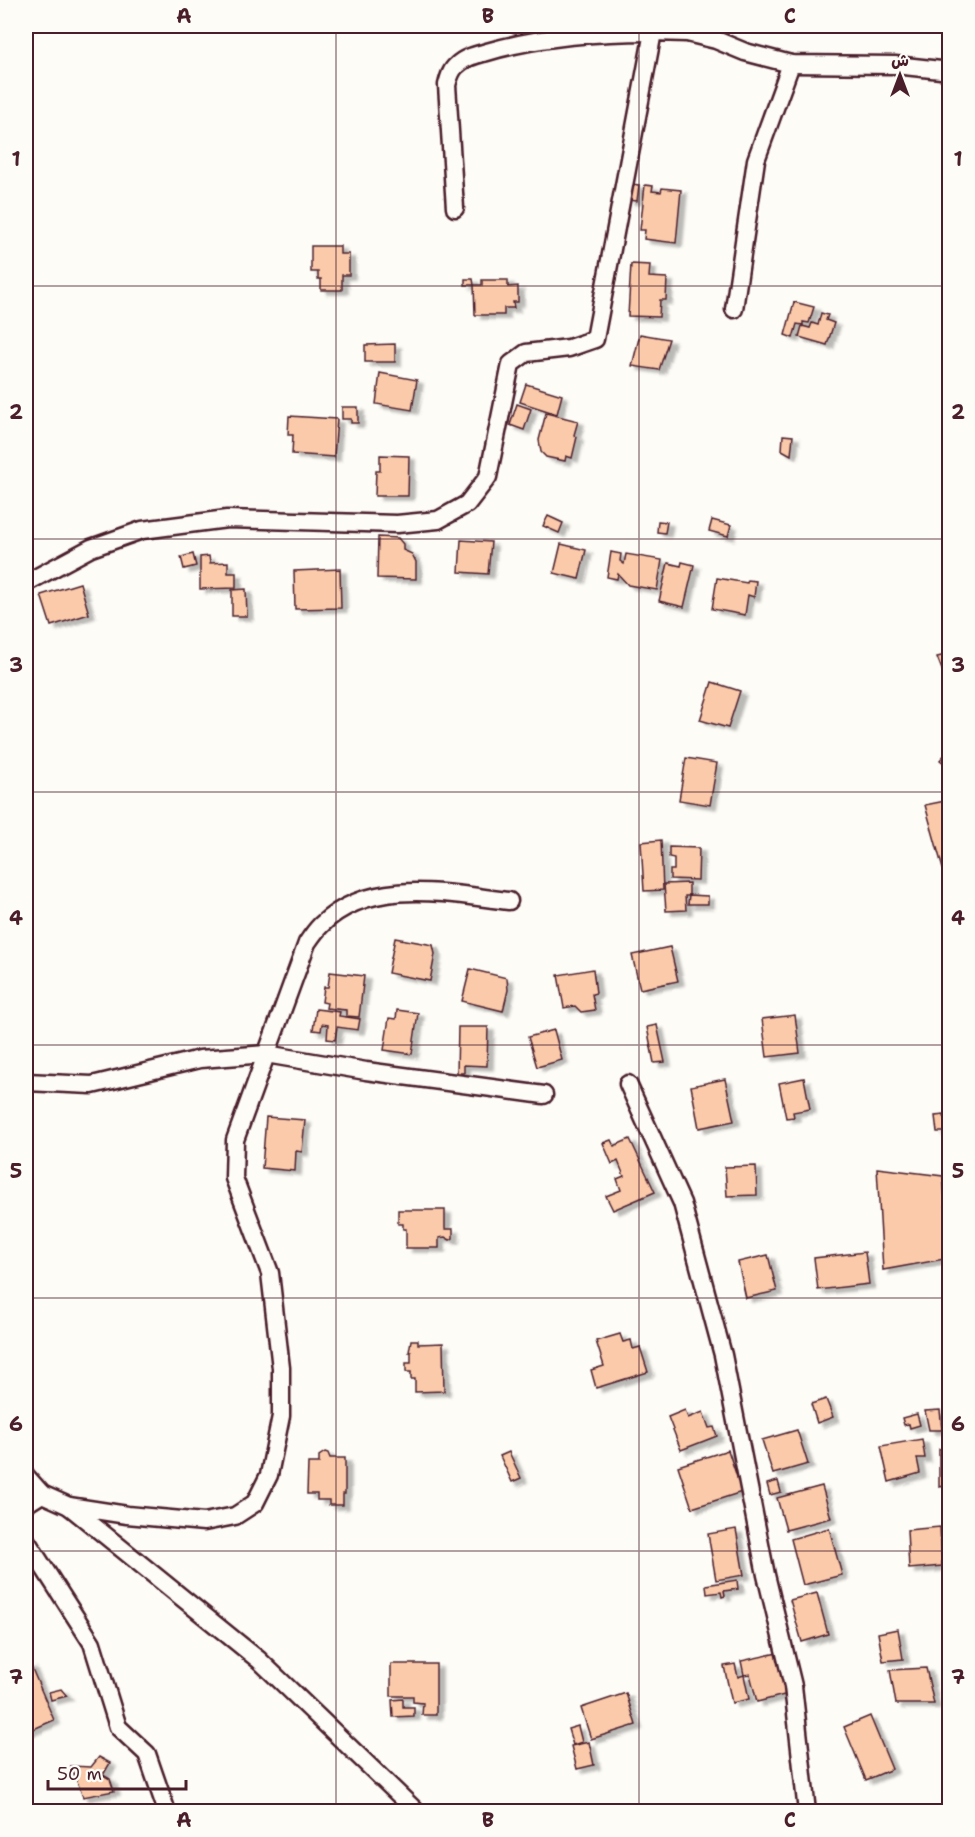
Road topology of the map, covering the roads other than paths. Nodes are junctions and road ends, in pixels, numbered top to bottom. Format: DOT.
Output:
graph roads {
  1 [pos="653,32"];
  2 [pos="790,64"];
  3 [pos="950,70"];
  4 [pos="454,208"];
  5 [pos="734,309"];
  6 [pos="26,583"];
  7 [pos="509,901"];
  8 [pos="266,1054"];
  9 [pos="26,1082"];
  10 [pos="628,1084"];
  11 [pos="544,1095"];
  12 [pos="26,1476"];
  13 [pos="42,1494"];
  14 [pos="26,1504"];
  15 [pos="69,1506"];
  16 [pos="26,1540"];
  17 [pos="167,1812"];
  18 [pos="417,1812"];
  19 [pos="807,1812"];
  1 -- 2 [label="street"];
  1 -- 4 [label="street"];
  1 -- 6 [label="street"];
  2 -- 3 [label="street"];
  2 -- 5 [label="street"];
  7 -- 8 [label="street"];
  8 -- 9 [label="street"];
  8 -- 11 [label="street"];
  8 -- 15 [label="street"];
  10 -- 19 [label="street"];
  12 -- 13 [label="street"];
  13 -- 14 [label="street"];
  13 -- 15 [label="street"];
  15 -- 18 [label="street"];
  16 -- 17 [label="street"];
}
